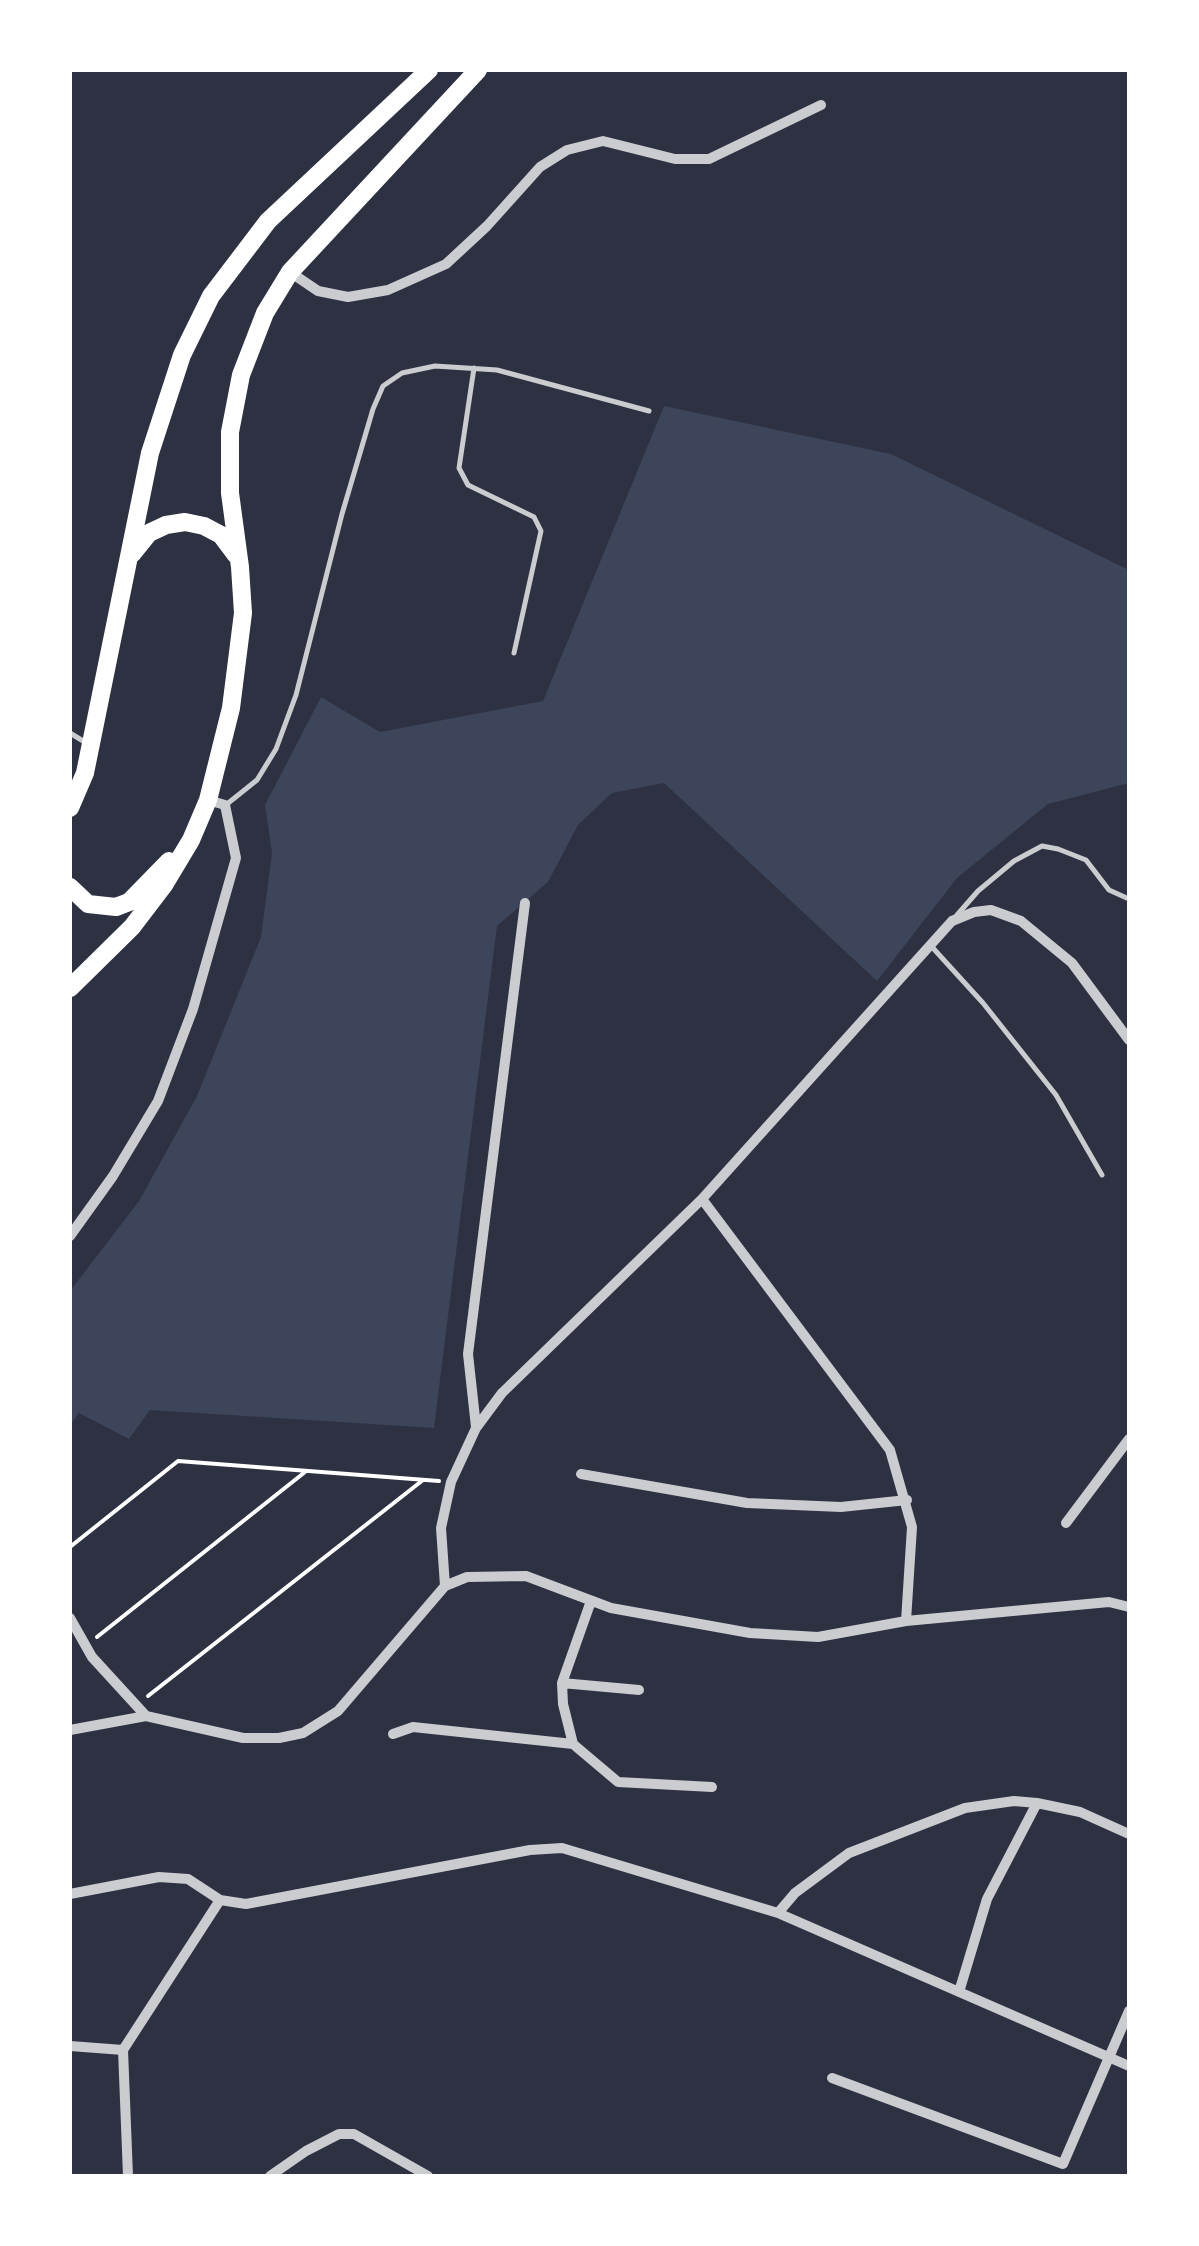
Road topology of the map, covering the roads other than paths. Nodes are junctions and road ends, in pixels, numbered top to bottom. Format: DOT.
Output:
graph roads {
  1 [pos="429,70"];
  2 [pos="478,70"];
  3 [pos="821,105"];
  4 [pos="290,272"];
  5 [pos="474,368"];
  6 [pos="649,412"];
  7 [pos="127,563"];
  8 [pos="240,567"];
  9 [pos="514,653"];
  10 [pos="70,733"];
  11 [pos="91,745"];
  12 [pos="216,803"];
  13 [pos="70,809"];
  14 [pos="191,840"];
  15 [pos="70,887"];
  16 [pos="1129,899"];
  17 [pos="524,903"];
  18 [pos="952,921"];
  19 [pos="932,947"];
  20 [pos="70,988"];
  21 [pos="1129,1040"];
  22 [pos="1102,1176"];
  23 [pos="702,1199"];
  24 [pos="70,1236"];
  25 [pos="476,1428"];
  26 [pos="1129,1439"];
  27 [pos="581,1474"];
  28 [pos="907,1500"];
  29 [pos="1066,1523"];
  30 [pos="444,1586"];
  31 [pos="591,1602"];
  32 [pos="1129,1608"];
  33 [pos="70,1618"];
  34 [pos="906,1621"];
  35 [pos="562,1683"];
  36 [pos="638,1690"];
  37 [pos="146,1716"];
  38 [pos="70,1730"];
  39 [pos="394,1734"];
  40 [pos="573,1744"];
  41 [pos="712,1787"];
  42 [pos="1037,1803"];
  43 [pos="1129,1834"];
  44 [pos="70,1894"];
  45 [pos="220,1900"];
  46 [pos="778,1913"];
  47 [pos="959,1992"];
  48 [pos="1129,2012"];
  49 [pos="70,2046"];
  50 [pos="124,2050"];
  51 [pos="1109,2058"];
  52 [pos="1129,2066"];
  53 [pos="832,2078"];
  54 [pos="128,2176"];
  55 [pos="270,2176"];
  56 [pos="428,2176"];
  1 -- 7 [label="highway"];
  2 -- 4 [label="highway"];
  3 -- 4 [label="street"];
  4 -- 8 [label="highway"];
  5 -- 6 [label="lane"];
  5 -- 9 [label="lane"];
  5 -- 12 [label="lane"];
  7 -- 8 [label="highway"];
  7 -- 11 [label="highway"];
  8 -- 12 [label="highway"];
  10 -- 11 [label="lane"];
  11 -- 13 [label="highway"];
  12 -- 14 [label="highway"];
  12 -- 24 [label="street"];
  14 -- 15 [label="highway"];
  14 -- 20 [label="highway"];
  16 -- 18 [label="lane"];
  17 -- 25 [label="street"];
  18 -- 19 [label="street"];
  18 -- 21 [label="street"];
  19 -- 22 [label="lane"];
  19 -- 23 [label="street"];
  23 -- 25 [label="street"];
  23 -- 28 [label="street"];
  25 -- 30 [label="street"];
  26 -- 29 [label="street"];
  27 -- 28 [label="street"];
  28 -- 34 [label="street"];
  30 -- 31 [label="street"];
  30 -- 37 [label="street"];
  31 -- 34 [label="street"];
  31 -- 35 [label="street"];
  32 -- 34 [label="street"];
  33 -- 37 [label="street"];
  35 -- 36 [label="street"];
  35 -- 40 [label="street"];
  37 -- 38 [label="street"];
  39 -- 40 [label="street"];
  40 -- 41 [label="street"];
  42 -- 43 [label="street"];
  42 -- 46 [label="street"];
  42 -- 47 [label="street"];
  44 -- 45 [label="street"];
  45 -- 46 [label="street"];
  45 -- 50 [label="street"];
  46 -- 47 [label="street"];
  47 -- 51 [label="street"];
  48 -- 51 [label="street"];
  49 -- 50 [label="street"];
  50 -- 54 [label="street"];
  51 -- 52 [label="street"];
  51 -- 53 [label="street"];
  55 -- 56 [label="street"];
}
